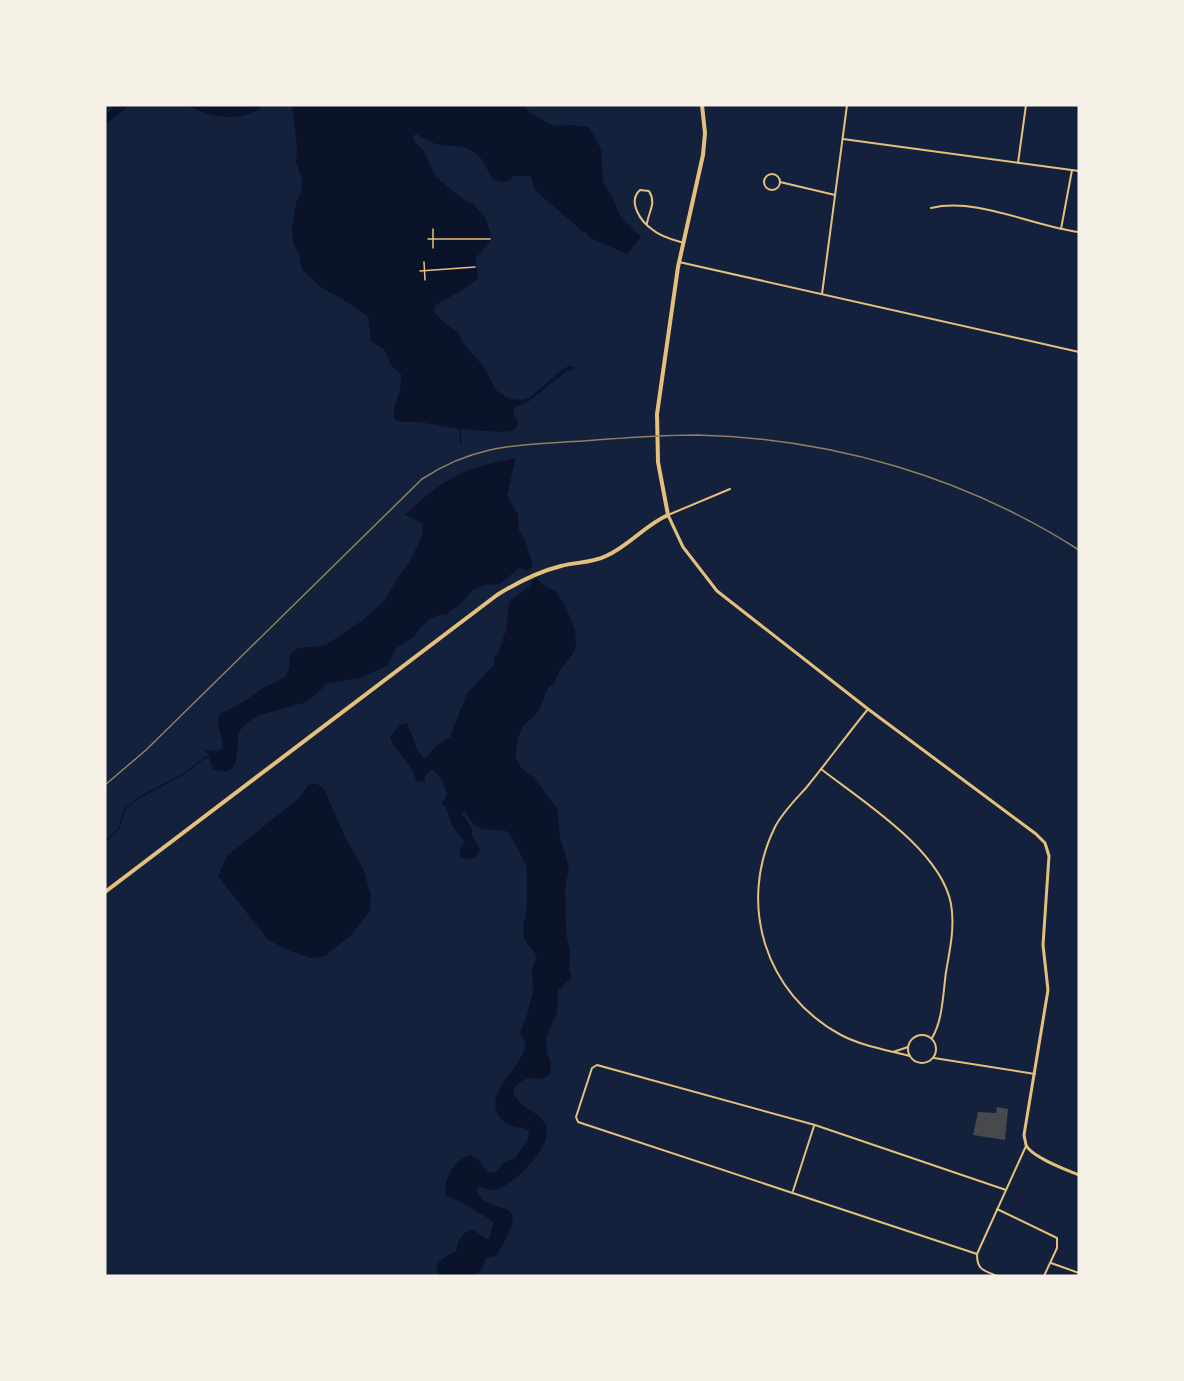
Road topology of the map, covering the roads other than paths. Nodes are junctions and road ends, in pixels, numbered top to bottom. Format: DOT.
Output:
graph roads {
  1 [pos="702,105"];
  2 [pos="847,105"];
  3 [pos="1026,105"];
  4 [pos="843,139"];
  5 [pos="1018,163"];
  6 [pos="1072,170"];
  7 [pos="1079,171"];
  8 [pos="780,182"];
  9 [pos="835,195"];
  10 [pos="931,208"];
  11 [pos="647,224"];
  12 [pos="1061,229"];
  13 [pos="1079,232"];
  14 [pos="684,243"];
  15 [pos="679,262"];
  16 [pos="822,294"];
  17 [pos="1079,352"];
  18 [pos="730,489"];
  19 [pos="668,515"];
  20 [pos="868,709"];
  21 [pos="821,769"];
  22 [pos="105,892"];
  23 [pos="932,1038"];
  24 [pos="908,1046"];
  25 [pos="893,1052"];
  26 [pos="910,1056"];
  27 [pos="934,1058"];
  28 [pos="1035,1074"];
  29 [pos="815,1125"];
  30 [pos="1026,1146"];
  31 [pos="1079,1175"];
  32 [pos="1006,1190"];
  33 [pos="793,1191"];
  34 [pos="997,1209"];
  35 [pos="977,1254"];
  36 [pos="1050,1263"];
  37 [pos="1079,1273"];
  38 [pos="996,1276"];
  39 [pos="1044,1276"];
  1 -- 14 [label="main road"];
  2 -- 4 [label="street"];
  3 -- 5 [label="street"];
  4 -- 5 [label="street"];
  4 -- 9 [label="street"];
  5 -- 6 [label="street"];
  6 -- 7 [label="street"];
  6 -- 12 [label="street"];
  8 -- 8 [label="street"];
  8 -- 9 [label="street"];
  9 -- 16 [label="street"];
  10 -- 12 [label="street"];
  11 -- 11 [label="street"];
  11 -- 14 [label="street"];
  12 -- 13 [label="street"];
  14 -- 15 [label="main road"];
  15 -- 16 [label="street"];
  15 -- 19 [label="main road"];
  16 -- 17 [label="street"];
  18 -- 19 [label="street"];
  19 -- 20 [label="street"];
  19 -- 22 [label="main road"];
  20 -- 21 [label="street"];
  20 -- 28 [label="street"];
  21 -- 23 [label="street"];
  21 -- 25 [label="street"];
  23 -- 24 [label="street"];
  23 -- 27 [label="street"];
  24 -- 25 [label="street"];
  24 -- 26 [label="street"];
  25 -- 26 [label="street"];
  26 -- 27 [label="street"];
  27 -- 28 [label="street"];
  28 -- 30 [label="street"];
  29 -- 32 [label="street"];
  29 -- 33 [label="street"];
  29 -- 33 [label="street"];
  30 -- 31 [label="street"];
  30 -- 32 [label="street"];
  32 -- 34 [label="street"];
  33 -- 35 [label="street"];
  34 -- 35 [label="street"];
  34 -- 36 [label="street"];
  35 -- 38 [label="street"];
  36 -- 37 [label="street"];
  36 -- 39 [label="street"];
}
